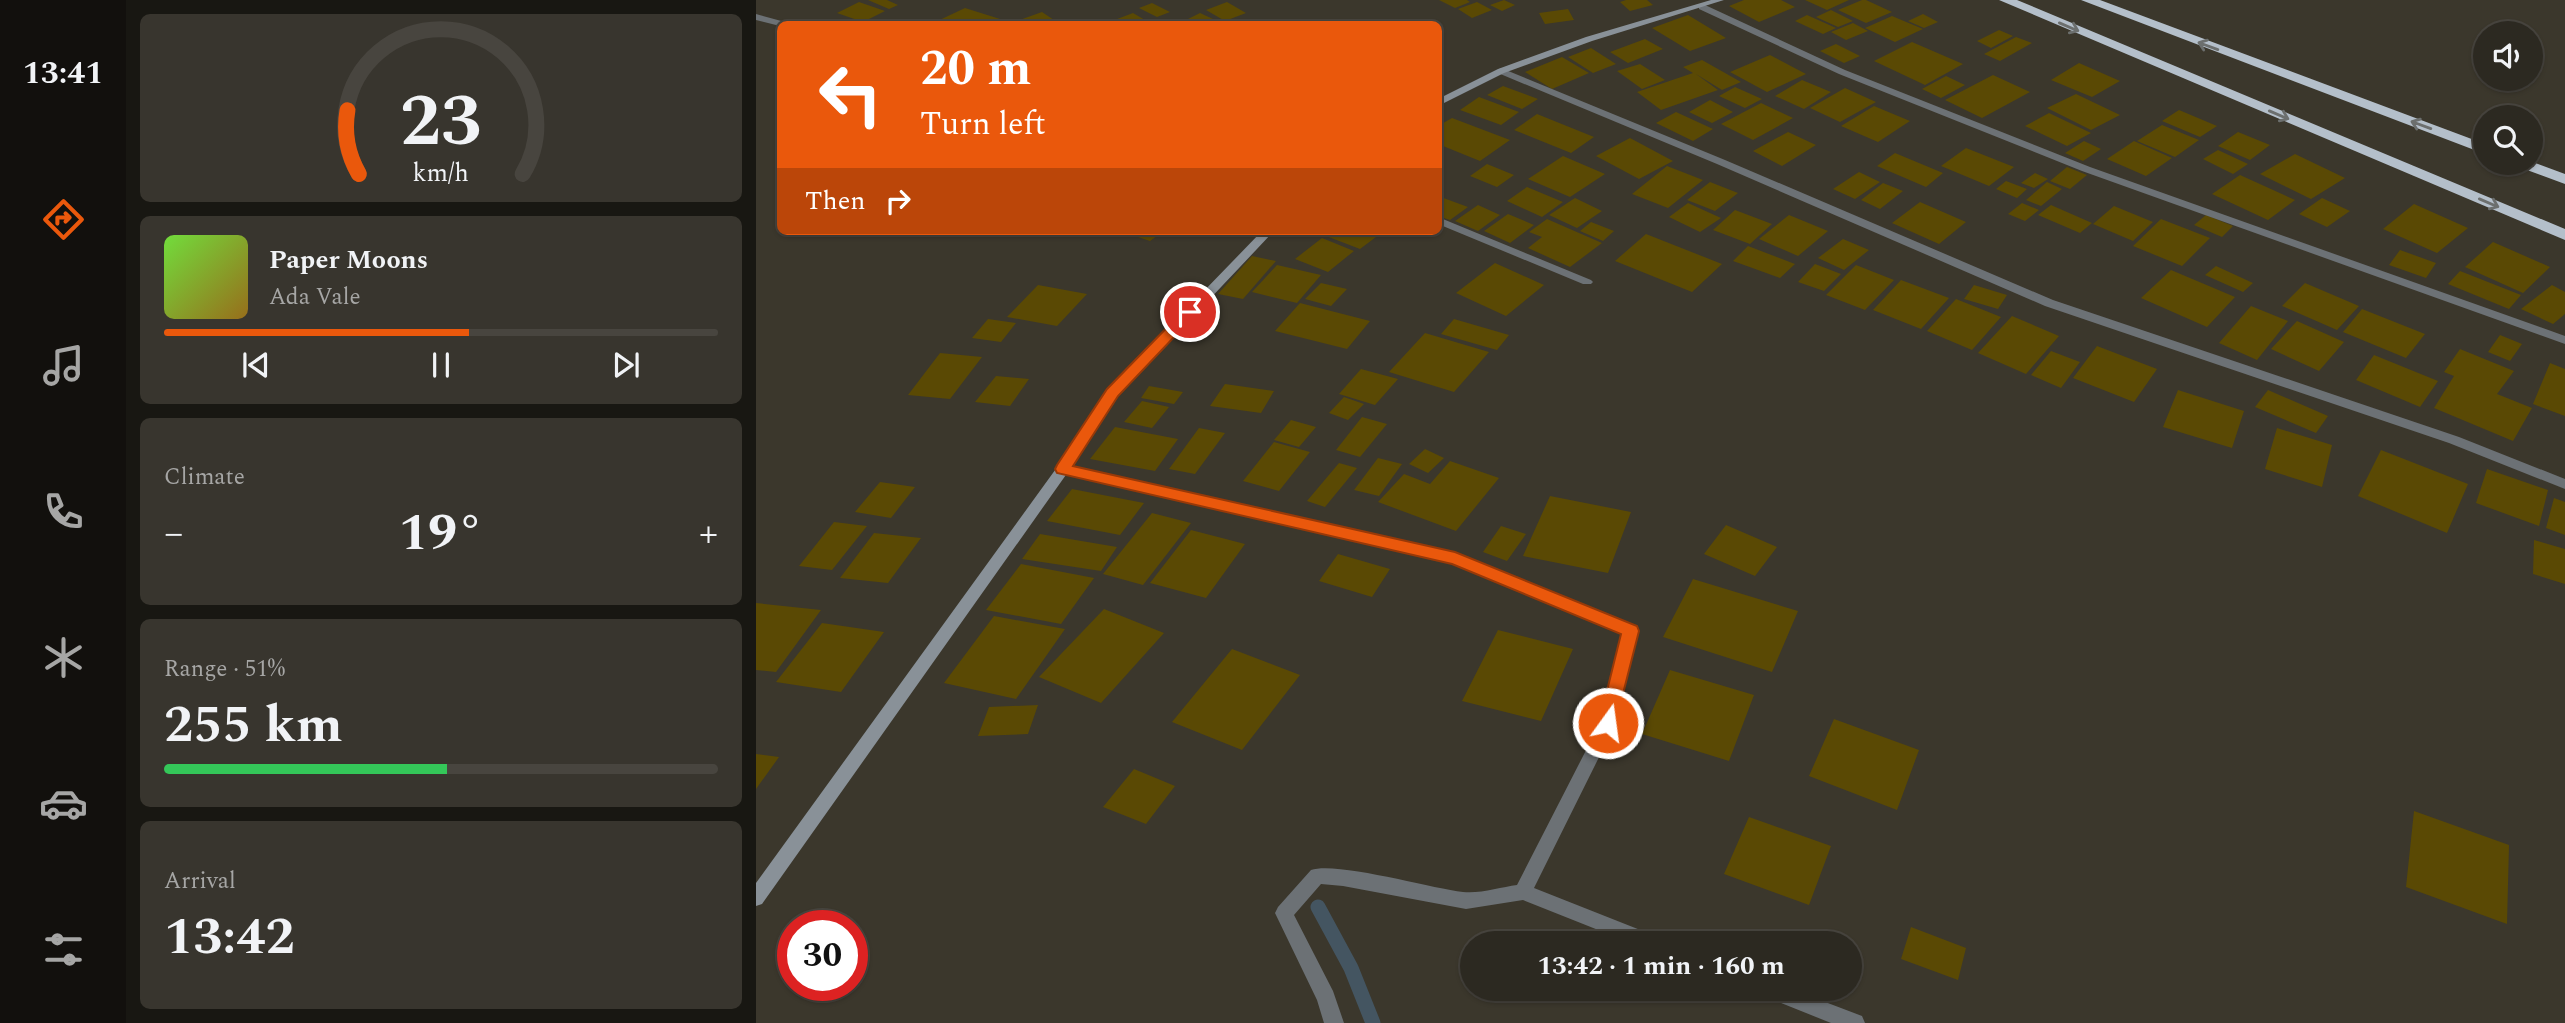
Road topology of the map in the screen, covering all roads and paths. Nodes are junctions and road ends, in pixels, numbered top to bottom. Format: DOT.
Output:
graph roads {
  1 [pos="1720,0"];
  2 [pos="2007,0"];
  3 [pos="2088,0"];
  4 [pos="1702,7"];
  5 [pos="756,17"];
  6 [pos="777,23"];
  7 [pos="1500,71"];
  8 [pos="1442,101"];
  9 [pos="2473,144"];
  10 [pos="2543,171"];
  11 [pos="2565,179"];
  12 [pos="1442,222"];
  13 [pos="1264,235"];
  14 [pos="2565,235"];
  15 [pos="1587,282"];
  16 [pos="2565,340"];
  17 [pos="1063,469"];
  18 [pos="2565,484"];
  19 [pos="1523,892"];
  20 [pos="756,898"];
  21 [pos="1622,931"];
  22 [pos="1799,1001"];
  23 [pos="1334,1023"];
  24 [pos="1855,1023"];
  1 -- 4 [label="main road"];
  2 -- 14 [label="highway, one-way"];
  9 -- 3 [label="highway, one-way"];
  4 -- 7 [label="main road"];
  4 -- 16 [label="street"];
  5 -- 6 [label="street"];
  7 -- 8 [label="main road"];
  7 -- 18 [label="street"];
  10 -- 11 [label="highway"];
  12 -- 15 [label="street"];
  13 -- 17 [label="main road"];
  17 -- 19 [label="street"];
  17 -- 20 [label="main road"];
  19 -- 21 [label="street"];
  19 -- 23 [label="street"];
  22 -- 24 [label="street"];
}
